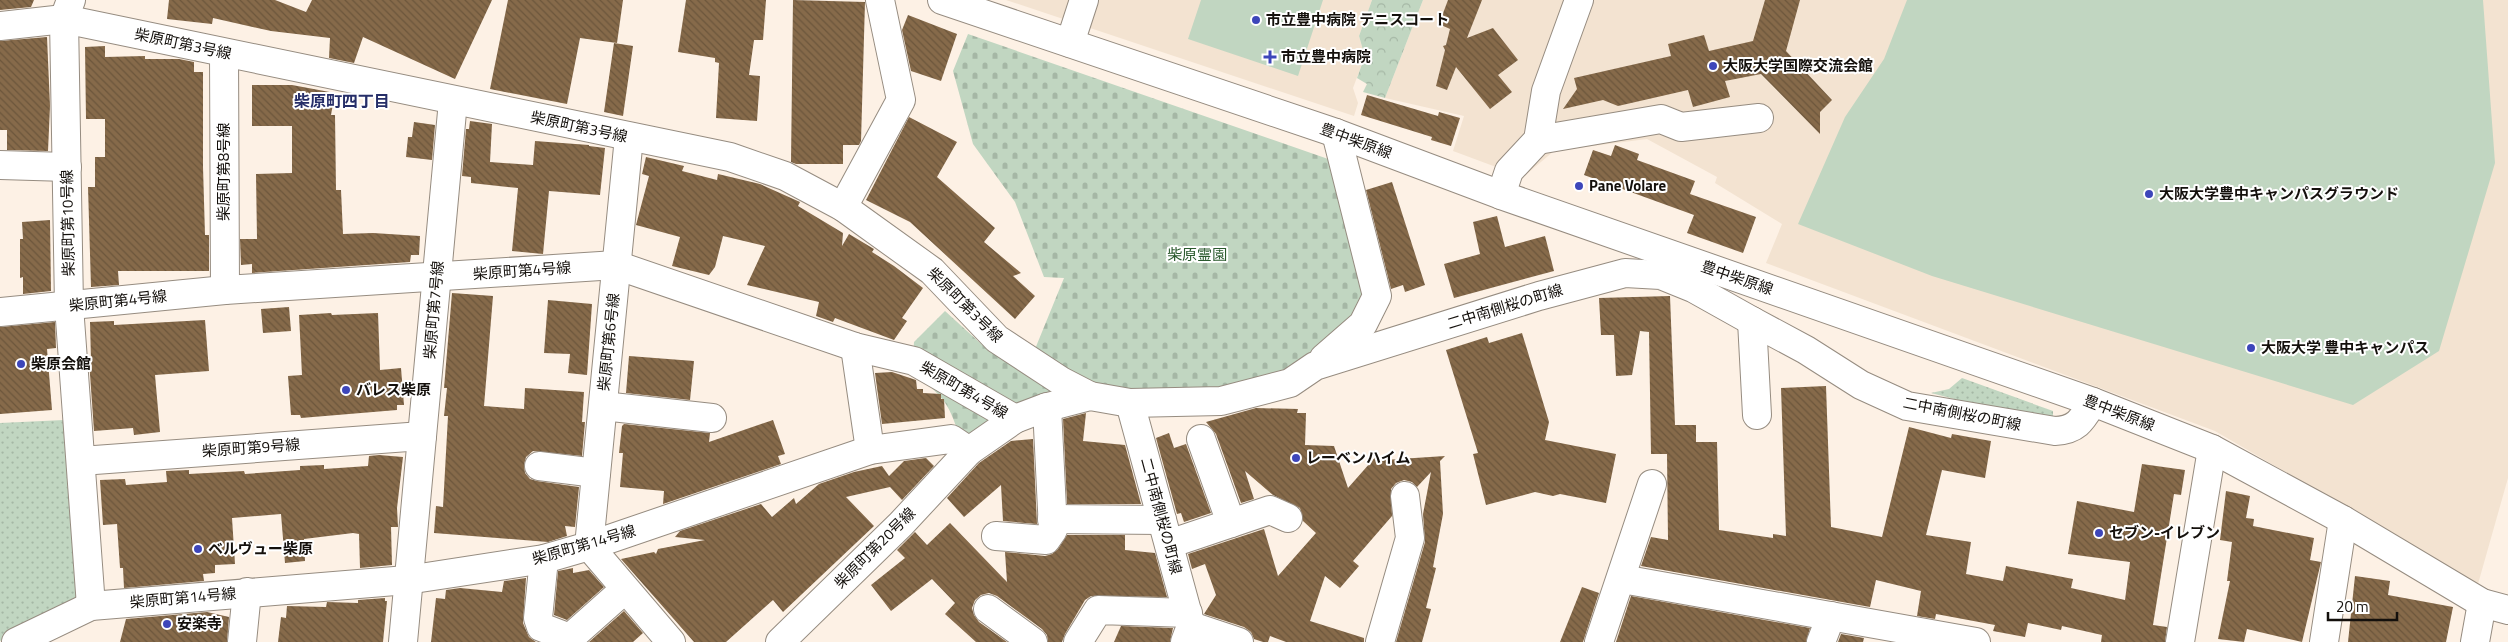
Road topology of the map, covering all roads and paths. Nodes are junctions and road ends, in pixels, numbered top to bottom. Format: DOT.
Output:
graph roads {
  1 [pos="880,0"];
  2 [pos="942,0"];
  3 [pos="1084,0"];
  4 [pos="1579,0"];
  5 [pos="68,10"];
  6 [pos="0,26"];
  7 [pos="1070,43"];
  8 [pos="224,53"];
  9 [pos="453,101"];
  10 [pos="1759,118"];
  11 [pos="1336,133"];
  12 [pos="629,137"];
  13 [pos="1538,140"];
  14 [pos="0,165"];
  15 [pos="67,167"];
  16 [pos="1501,195"];
  17 [pos="843,207"];
  18 [pos="616,265"];
  19 [pos="437,276"];
  20 [pos="225,290"];
  21 [pos="69,306"];
  22 [pos="0,312"];
  23 [pos="1752,321"];
  24 [pos="855,347"];
  25 [pos="1315,366"];
  26 [pos="1090,396"];
  27 [pos="1130,402"];
  28 [pos="2093,402"];
  29 [pos="603,406"];
  30 [pos="1047,407"];
  31 [pos="1757,415"];
  32 [pos="712,418"];
  33 [pos="1015,419"];
  34 [pos="1196,422"];
  35 [pos="422,436"];
  36 [pos="2212,449"];
  37 [pos="870,450"];
  38 [pos="968,451"];
  39 [pos="81,461"];
  40 [pos="539,466"];
  41 [pos="596,472"];
  42 [pos="1652,484"];
  43 [pos="1405,496"];
  44 [pos="1288,518"];
  45 [pos="1052,519"];
  46 [pos="2343,520"];
  47 [pos="1231,523"];
  48 [pos="1166,532"];
  49 [pos="996,536"];
  50 [pos="589,546"];
  51 [pos="544,559"];
  52 [pos="1622,579"];
  53 [pos="407,580"];
  54 [pos="624,590"];
  55 [pos="247,592"];
  56 [pos="2482,603"];
  57 [pos="91,606"];
  58 [pos="988,609"];
  59 [pos="2508,610"];
  60 [pos="1831,616"];
  61 [pos="1188,627"];
  62 [pos="794,637"];
  63 [pos="16,642"];
  64 [pos="242,642"];
  65 [pos="403,642"];
  66 [pos="671,642"];
  67 [pos="1033,642"];
  68 [pos="1078,642"];
  69 [pos="1239,642"];
  70 [pos="1380,642"];
  71 [pos="1600,642"];
  72 [pos="1821,642"];
  73 [pos="1976,642"];
  74 [pos="2180,642"];
  75 [pos="2324,642"];
  76 [pos="2475,642"];
  1 -- 17 [label="street"];
  2 -- 7 [label="street, 豊中柴原線"];
  3 -- 7 [label="street"];
  4 -- 13 [label="street"];
  5 -- 6 [label="street, 柴原町第3号線"];
  5 -- 8 [label="street, 柴原町第3号線"];
  5 -- 15 [label="street, 柴原町第10号線"];
  7 -- 11 [label="street, 豊中柴原線"];
  8 -- 9 [label="street, 柴原町第3号線"];
  8 -- 20 [label="street, 柴原町第8号線"];
  9 -- 12 [label="street, 柴原町第3号線"];
  9 -- 19 [label="street, 柴原町第7号線"];
  10 -- 13 [label="street"];
  11 -- 16 [label="street, 豊中柴原線"];
  11 -- 25 [label="street"];
  12 -- 17 [label="street, 柴原町第3号線"];
  12 -- 18 [label="street, 柴原町第6号線"];
  13 -- 16 [label="street"];
  14 -- 15 [label="street"];
  15 -- 21 [label="street, 柴原町第10号線"];
  16 -- 28 [label="street, 豊中柴原線"];
  17 -- 26 [label="street, 柴原町第3号線"];
  18 -- 19 [label="street, 柴原町第4号線"];
  18 -- 24 [label="street, 柴原町第4号線"];
  18 -- 29 [label="street, 柴原町第6号線"];
  19 -- 20 [label="street, 柴原町第4号線"];
  19 -- 35 [label="street, 柴原町第7号線"];
  20 -- 21 [label="street, 柴原町第4号線"];
  21 -- 22 [label="street, 柴原町第4号線"];
  21 -- 39 [label="street, 柴原町第10号線"];
  23 -- 25 [label="street, 二中南側桜の町線"];
  23 -- 28 [label="street, 二中南側桜の町線"];
  23 -- 31 [label="street"];
  24 -- 33 [label="street, 柴原町第4号線"];
  24 -- 37 [label="street"];
  25 -- 34 [label="street, 二中南側桜の町線"];
  26 -- 27 [label="street"];
  26 -- 30 [label="street"];
  27 -- 34 [label="street, 二中南側桜の町線"];
  27 -- 48 [label="street, 二中南側桜の町線"];
  28 -- 36 [label="street, 豊中柴原線"];
  29 -- 32 [label="street"];
  29 -- 41 [label="street, 柴原町第6号線"];
  30 -- 33 [label="street"];
  30 -- 45 [label="street"];
  33 -- 38 [label="street"];
  34 -- 47 [label="street"];
  35 -- 39 [label="street, 柴原町第9号線"];
  35 -- 53 [label="street, 柴原町第7号線"];
  36 -- 46 [label="street, 豊中柴原線"];
  36 -- 74 [label="street"];
  37 -- 38 [label="street, 柴原町第14号線"];
  37 -- 50 [label="street, 柴原町第14号線"];
  38 -- 62 [label="street, 柴原町第20号線"];
  39 -- 57 [label="street, 柴原町第10号線"];
  40 -- 41 [label="street"];
  41 -- 50 [label="street, 柴原町第6号線"];
  42 -- 52 [label="street"];
  43 -- 70 [label="street"];
  44 -- 47 [label="street"];
  45 -- 48 [label="street"];
  45 -- 49 [label="street"];
  46 -- 56 [label="street, 豊中柴原線"];
  46 -- 75 [label="street"];
  47 -- 48 [label="street"];
  48 -- 61 [label="street, 二中南側桜の町線"];
  50 -- 51 [label="street, 柴原町第14号線"];
  50 -- 54 [label="street"];
  51 -- 53 [label="street, 柴原町第14号線"];
  51 -- 54 [label="street"];
  52 -- 60 [label="street"];
  52 -- 71 [label="street"];
  53 -- 55 [label="street, 柴原町第14号線"];
  53 -- 65 [label="street, 柴原町第7号線"];
  54 -- 66 [label="street"];
  55 -- 57 [label="street, 柴原町第14号線"];
  55 -- 64 [label="street"];
  56 -- 59 [label="street, 豊中柴原線"];
  56 -- 76 [label="street"];
  57 -- 63 [label="street, 柴原町第14号線"];
  58 -- 67 [label="street"];
  60 -- 72 [label="street"];
  60 -- 73 [label="street"];
  61 -- 68 [label="street"];
  61 -- 69 [label="street"];
}
